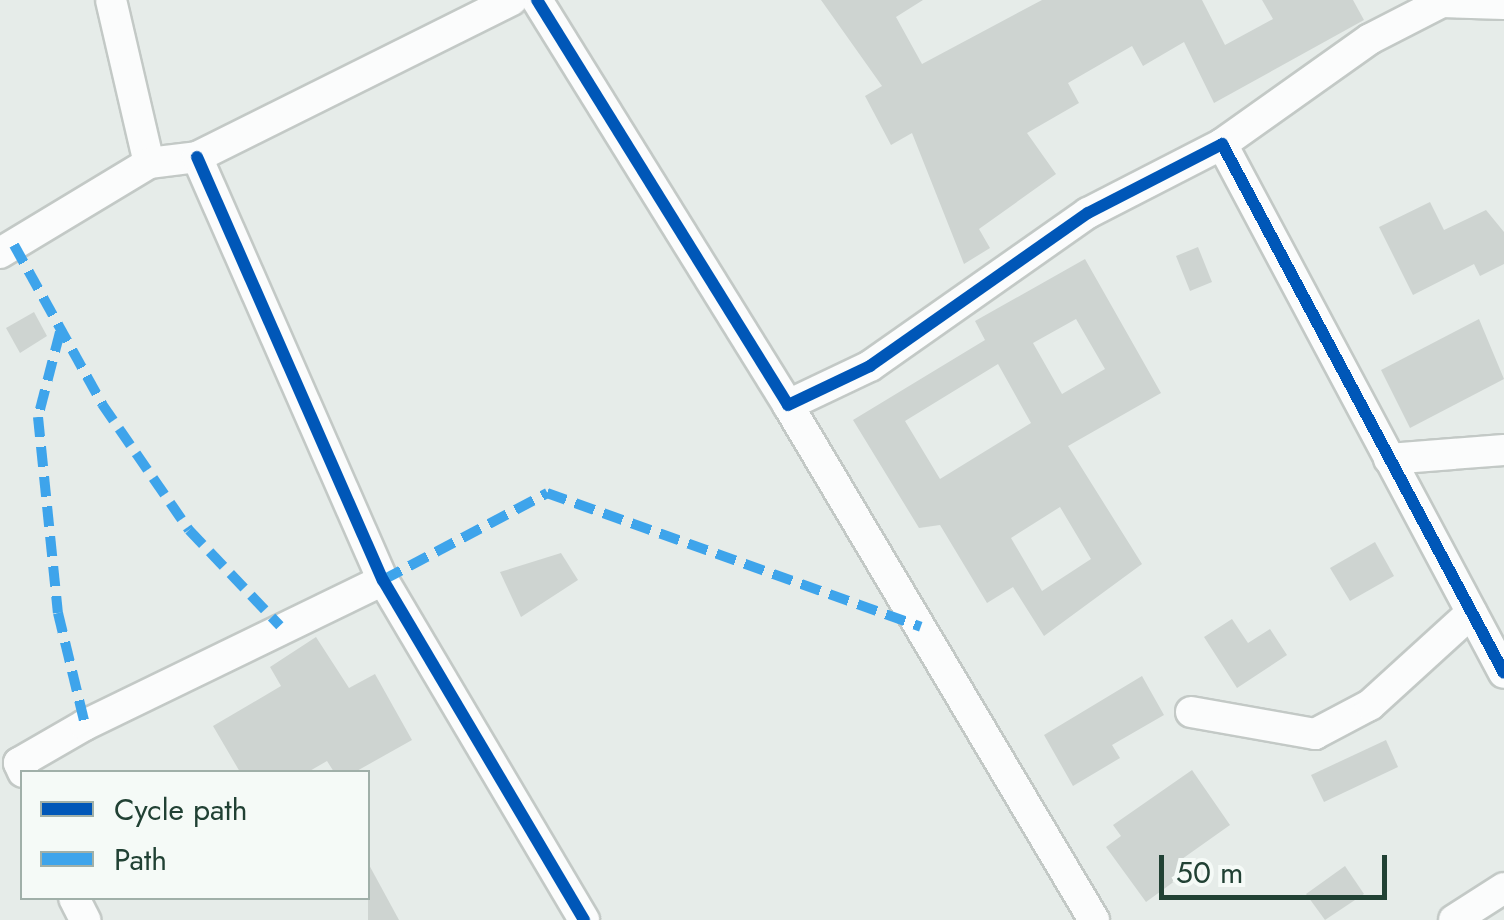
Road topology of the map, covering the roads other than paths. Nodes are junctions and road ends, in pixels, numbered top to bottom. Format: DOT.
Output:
graph roads {
  1 [pos="111,0"];
  2 [pos="512,0"];
  3 [pos="537,0"];
  4 [pos="1504,4"];
  5 [pos="1222,144"];
  6 [pos="196,156"];
  7 [pos="150,163"];
  8 [pos="0,253"];
  9 [pos="788,405"];
  10 [pos="1504,450"];
  11 [pos="1390,459"];
  12 [pos="383,580"];
  13 [pos="1472,613"];
  14 [pos="1504,674"];
  15 [pos="1191,712"];
  16 [pos="14,770"];
  17 [pos="1504,888"];
  18 [pos="584,920"];
  19 [pos="1094,920"];
  20 [pos="1454,920"];
  1 -- 7 [label="street"];
  2 -- 6 [label="street"];
  3 -- 9 [label="street"];
  4 -- 5 [label="street"];
  5 -- 9 [label="street"];
  5 -- 11 [label="street"];
  6 -- 7 [label="street"];
  6 -- 12 [label="street"];
  7 -- 8 [label="street"];
  9 -- 19 [label="street"];
  10 -- 11 [label="street"];
  11 -- 13 [label="street"];
  12 -- 16 [label="street"];
  12 -- 18 [label="street"];
  13 -- 14 [label="street"];
  13 -- 15 [label="street"];
  17 -- 20 [label="street"];
}
